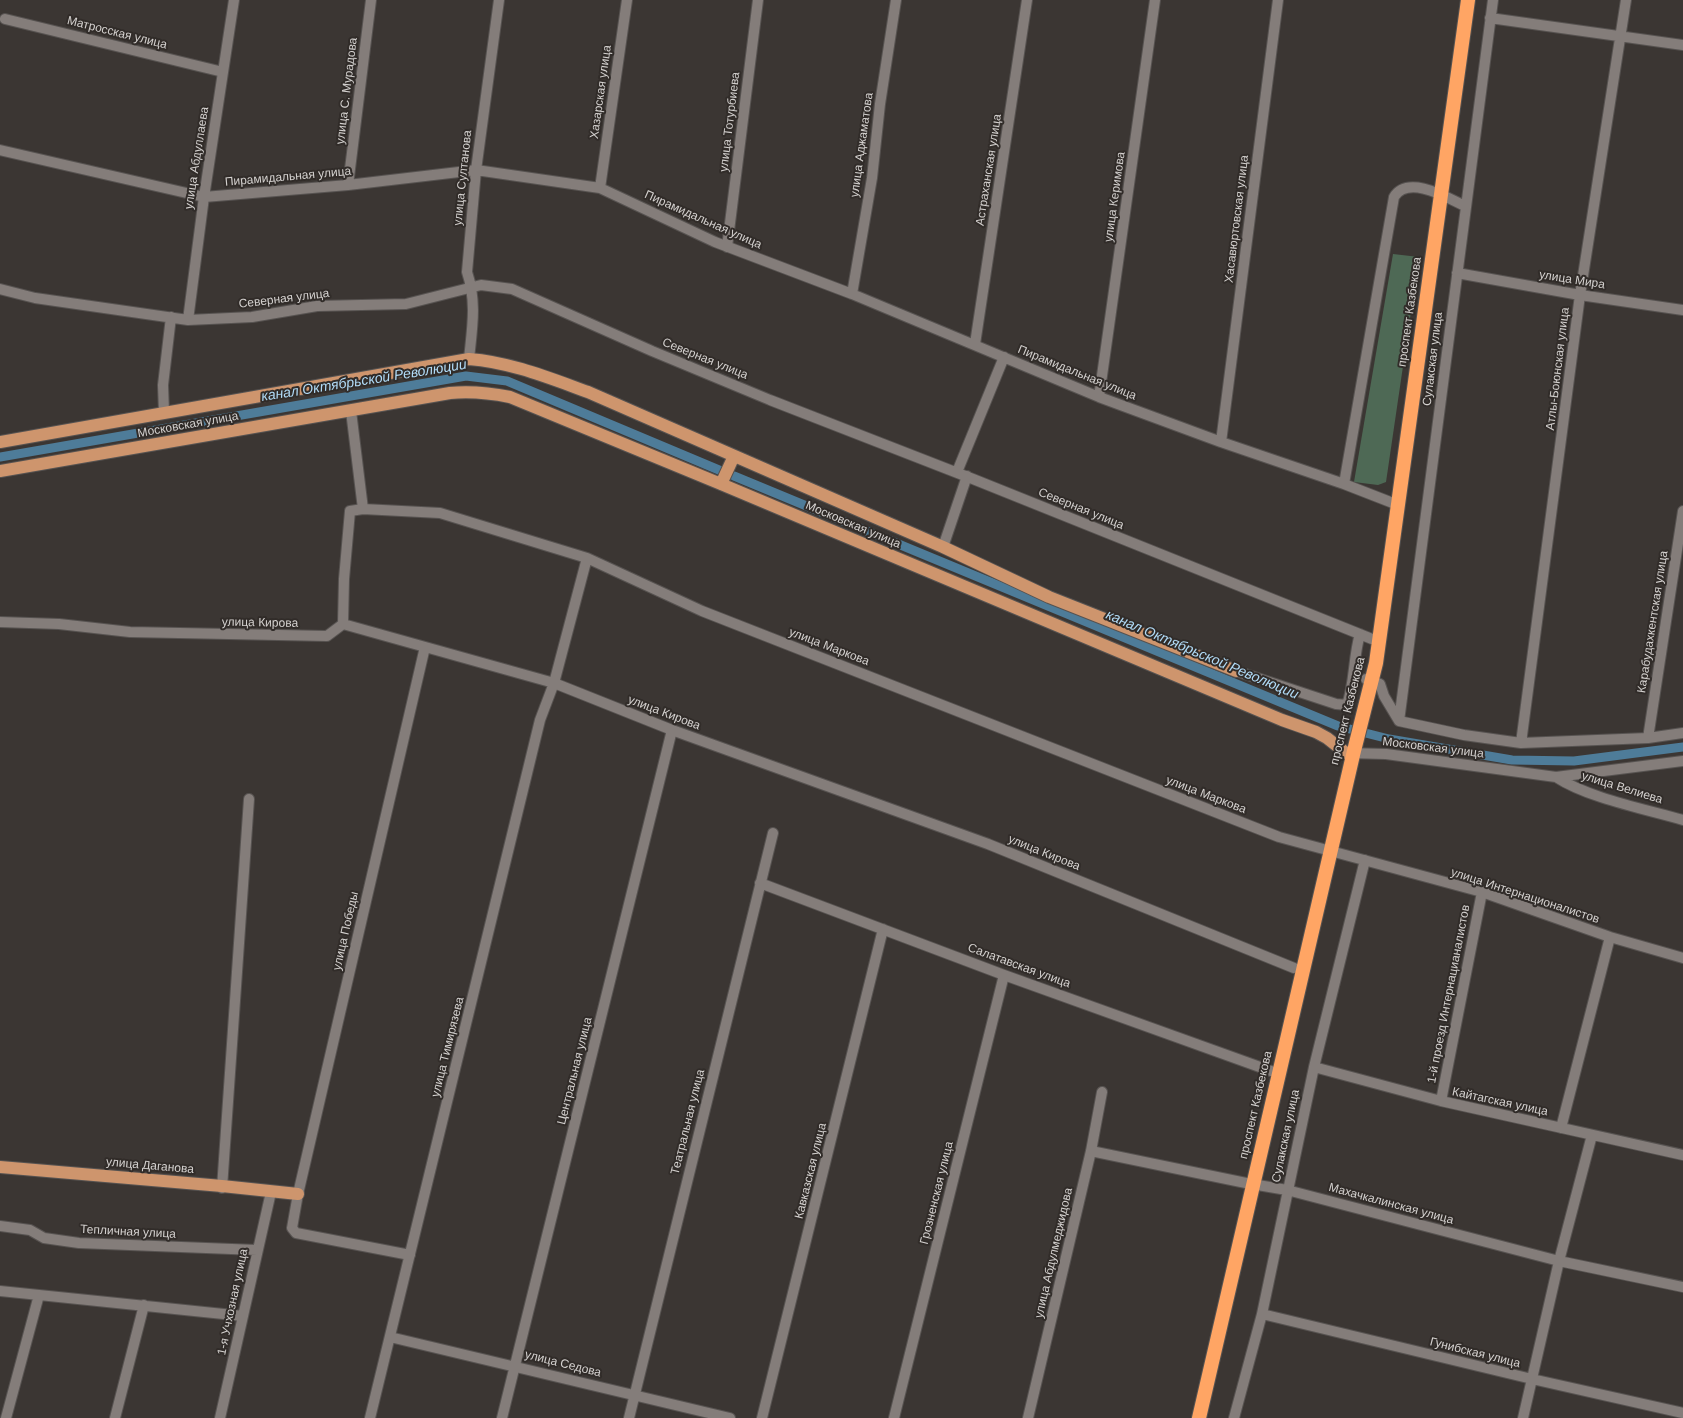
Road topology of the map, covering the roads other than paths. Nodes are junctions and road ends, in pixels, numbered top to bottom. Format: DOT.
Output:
graph roads {
  1 [pos="234,0"];
  2 [pos="371,0"];
  3 [pos="499,0"];
  4 [pos="627,0"];
  5 [pos="758,0"];
  6 [pos="896,0"];
  7 [pos="1027,0"];
  8 [pos="1156,0"];
  9 [pos="1278,0"];
  10 [pos="1459,0"];
  11 [pos="1468,0"];
  12 [pos="1493,0"];
  13 [pos="1626,0"];
  14 [pos="1490,18"];
  15 [pos="5,19"];
  16 [pos="1621,36"];
  17 [pos="1683,45"];
  18 [pos="223,72"];
  19 [pos="0,150"];
  20 [pos="476,170"];
  21 [pos="348,185"];
  22 [pos="600,188"];
  23 [pos="1438,192"];
  24 [pos="204,197"];
  25 [pos="1465,206"];
  26 [pos="727,247"];
  27 [pos="1456,273"];
  28 [pos="472,288"];
  29 [pos="0,289"];
  30 [pos="852,294"];
  31 [pos="1580,295"];
  32 [pos="1683,310"];
  33 [pos="171,317"];
  34 [pos="188,320"];
  35 [pos="975,344"];
  36 [pos="1004,357"];
  37 [pos="469,359"];
  38 [pos="1099,396"];
  39 [pos="351,411"];
  40 [pos="164,413"];
  41 [pos="0,442"];
  42 [pos="1221,442"];
  43 [pos="734,456"];
  44 [pos="0,471"];
  45 [pos="962,474"];
  46 [pos="721,484"];
  47 [pos="1344,484"];
  48 [pos="1394,504"];
  49 [pos="363,509"];
  50 [pos="1683,511"];
  51 [pos="943,548"];
  52 [pos="587,558"];
  53 [pos="0,622"];
  54 [pos="343,624"];
  55 [pos="1366,637"];
  56 [pos="425,647"];
  57 [pos="1236,671"];
  58 [pos="1368,680"];
  59 [pos="554,683"];
  60 [pos="1398,721"];
  61 [pos="672,730"];
  62 [pos="1683,733"];
  63 [pos="1648,738"];
  64 [pos="1521,743"];
  65 [pos="1350,754"];
  66 [pos="1683,761"];
  67 [pos="1556,777"];
  68 [pos="250,799"];
  69 [pos="1683,820"];
  70 [pos="773,833"];
  71 [pos="1279,837"];
  72 [pos="1327,850"];
  73 [pos="1365,860"];
  74 [pos="760,883"];
  75 [pos="1482,892"];
  76 [pos="883,930"];
  77 [pos="1610,937"];
  78 [pos="1683,958"];
  79 [pos="1294,968"];
  80 [pos="1004,975"];
  81 [pos="1314,1067"];
  82 [pos="1271,1070"];
  83 [pos="1102,1092"];
  84 [pos="1441,1102"];
  85 [pos="1561,1128"];
  86 [pos="1592,1135"];
  87 [pos="1091,1152"];
  88 [pos="1683,1155"];
  89 [pos="0,1168"];
  90 [pos="1249,1184"];
  91 [pos="222,1187"];
  92 [pos="1287,1190"];
  93 [pos="271,1193"];
  94 [pos="298,1195"];
  95 [pos="0,1226"];
  96 [pos="257,1250"];
  97 [pos="410,1255"];
  98 [pos="1559,1262"];
  99 [pos="1683,1287"];
  100 [pos="0,1291"];
  101 [pos="39,1295"];
  102 [pos="144,1306"];
  103 [pos="1262,1314"];
  104 [pos="243,1316"];
  105 [pos="390,1337"];
  106 [pos="514,1366"];
  107 [pos="1532,1379"];
  108 [pos="635,1395"];
  109 [pos="1683,1413"];
  110 [pos="6,1418"];
  111 [pos="115,1418"];
  112 [pos="220,1418"];
  113 [pos="370,1418"];
  114 [pos="502,1418"];
  115 [pos="629,1418"];
  116 [pos="730,1418"];
  117 [pos="762,1418"];
  118 [pos="894,1418"];
  119 [pos="1028,1418"];
  120 [pos="1192,1418"];
  121 [pos="1199,1418"];
  122 [pos="1234,1418"];
  123 [pos="1523,1418"];
  1 -- 18 [label="street, улица Абдуллаева"];
  2 -- 21 [label="street, улица С. Мурадова"];
  3 -- 20 [label="street, улица Султанова"];
  4 -- 22 [label="street, Хазарская улица"];
  5 -- 26 [label="street, улица Тотурбиева"];
  6 -- 30 [label="street, улица Аджаматова"];
  7 -- 35 [label="street, Астраханская улица"];
  8 -- 38 [label="street, улица Керимова"];
  9 -- 42 [label="street, Хасавюртовская улица"];
  10 -- 23 [label="highway, проспект Казбекова"];
  11 -- 23 [label="highway, проспект Казбекова"];
  12 -- 14 [label="street, Сулакская улица"];
  13 -- 16 [label="street, Атлы-Боюнская улица"];
  14 -- 16 [label="street"];
  14 -- 25 [label="street, Сулакская улица"];
  15 -- 18 [label="street, Матросская улица"];
  16 -- 17 [label="street"];
  16 -- 31 [label="street, Атлы-Боюнская улица"];
  18 -- 24 [label="street, улица Абдуллаева"];
  19 -- 24 [label="street, Пирамидальная улица"];
  20 -- 21 [label="street, Пирамидальная улица"];
  20 -- 22 [label="street, Пирамидальная улица"];
  20 -- 28 [label="street, улица Султанова"];
  21 -- 24 [label="street, Пирамидальная улица"];
  22 -- 26 [label="street, Пирамидальная улица"];
  23 -- 25 [label="street"];
  23 -- 47 [label="street"];
  23 -- 48 [label="highway, проспект Казбекова"];
  24 -- 34 [label="street, улица Абдуллаева"];
  25 -- 27 [label="street, Сулакская улица"];
  26 -- 30 [label="street, Пирамидальная улица"];
  27 -- 31 [label="street, улица Мира"];
  27 -- 60 [label="street, Сулакская улица"];
  28 -- 34 [label="street, Северная улица"];
  28 -- 37 [label="street, улица Султанова"];
  28 -- 45 [label="street, Северная улица"];
  29 -- 33 [label="street, Северная улица"];
  30 -- 35 [label="street, Пирамидальная улица"];
  31 -- 32 [label="street, улица Мира"];
  31 -- 64 [label="street, Атлы-Боюнская улица"];
  33 -- 34 [label="street, Северная улица"];
  33 -- 40 [label="street"];
  35 -- 36 [label="street, Пирамидальная улица"];
  36 -- 38 [label="street, Пирамидальная улица"];
  36 -- 45 [label="street"];
  37 -- 40 [label="main road, Московская улица"];
  37 -- 43 [label="main road, Московская улица"];
  38 -- 42 [label="street, Пирамидальная улица"];
  39 -- 44 [label="main road, Московская улица"];
  39 -- 46 [label="main road, Московская улица"];
  39 -- 49 [label="street"];
  40 -- 41 [label="main road, Московская улица"];
  42 -- 47 [label="street, Пирамидальная улица"];
  43 -- 46 [label="main road"];
  43 -- 51 [label="main road, Московская улица"];
  45 -- 51 [label="street"];
  45 -- 55 [label="street, Северная улица"];
  46 -- 65 [label="main road, Московская улица"];
  47 -- 48 [label="street, Пирамидальная улица"];
  48 -- 55 [label="highway, проспект Казбекова"];
  48 -- 58 [label="highway, проспект Казбекова"];
  49 -- 52 [label="street, улица Маркова"];
  49 -- 54 [label="street"];
  50 -- 63 [label="street, Карабудахкентская улица"];
  51 -- 57 [label="main road, Московская улица"];
  52 -- 59 [label="street, улица Тимирязева"];
  52 -- 71 [label="street, улица Маркова"];
  53 -- 54 [label="street, улица Кирова"];
  54 -- 56 [label="street, улица Кирова"];
  55 -- 57 [label="street, Московская улица"];
  55 -- 58 [label="highway, проспект Казбекова"];
  56 -- 59 [label="street, улица Кирова"];
  56 -- 94 [label="street, улица Победы"];
  58 -- 60 [label="street"];
  58 -- 65 [label="highway, проспект Казбекова"];
  59 -- 61 [label="street, улица Кирова"];
  59 -- 97 [label="street, улица Тимирязева"];
  60 -- 64 [label="street"];
  61 -- 79 [label="street, улица Кирова"];
  61 -- 106 [label="street, Центральная улица"];
  62 -- 63 [label="street"];
  63 -- 64 [label="street"];
  65 -- 67 [label="street, Московская улица"];
  65 -- 72 [label="highway, проспект Казбекова"];
  66 -- 67 [label="street, Московская улица"];
  67 -- 69 [label="street, улица Велиева"];
  68 -- 91 [label="street"];
  70 -- 74 [label="street, Театральная улица"];
  71 -- 72 [label="street, улица Интернационалистов"];
  72 -- 73 [label="street, улица Интернационалистов"];
  72 -- 79 [label="highway, проспект Казбекова"];
  72 -- 90 [label="highway, проспект Казбекова"];
  73 -- 75 [label="street, улица Интернационалистов"];
  73 -- 81 [label="street, Сулакская улица"];
  74 -- 76 [label="street, Салатавская улица"];
  74 -- 108 [label="street, Театральная улица"];
  75 -- 77 [label="street, улица Интернационалистов"];
  75 -- 84 [label="street, 1-й проезд Интернацианалистов"];
  76 -- 80 [label="street, Салатавская улица"];
  76 -- 117 [label="street, Кавказская улица"];
  77 -- 78 [label="street, улица Интернационалистов"];
  77 -- 85 [label="street"];
  79 -- 82 [label="highway, проспект Казбекова"];
  80 -- 82 [label="street, Салатавская улица"];
  80 -- 118 [label="street, Грозненская улица"];
  81 -- 84 [label="street, Кайтагская улица"];
  81 -- 92 [label="street, Сулакская улица"];
  82 -- 90 [label="highway, проспект Казбекова"];
  83 -- 87 [label="street, улица Абдулмеджидова"];
  84 -- 85 [label="street, Кайтагская улица"];
  85 -- 86 [label="street, Кайтагская улица"];
  86 -- 88 [label="street, Кайтагская улица"];
  86 -- 98 [label="street"];
  87 -- 90 [label="street, Махачкалинская улица"];
  87 -- 119 [label="street, улица Абдулмеджидова"];
  89 -- 91 [label="main road, улица Даганова"];
  90 -- 92 [label="street, Махачкалинская улица"];
  90 -- 120 [label="highway, проспект Казбекова"];
  90 -- 121 [label="highway, проспект Казбекова"];
  91 -- 93 [label="main road, улица Даганова"];
  92 -- 98 [label="street, Махачкалинская улица"];
  92 -- 103 [label="street, Сулакская улица"];
  93 -- 94 [label="main road, улица Даганова"];
  93 -- 96 [label="street, 1-я Учхозная улица"];
  94 -- 97 [label="street, улица Победы"];
  95 -- 96 [label="street, Тепличная улица"];
  96 -- 104 [label="street, 1-я Учхозная улица"];
  97 -- 105 [label="street, улица Тимирязева"];
  98 -- 99 [label="street, Махачкалинская улица"];
  98 -- 107 [label="street"];
  100 -- 101 [label="street"];
  101 -- 102 [label="street"];
  101 -- 110 [label="street"];
  102 -- 104 [label="street"];
  102 -- 111 [label="street"];
  103 -- 107 [label="street, Гунибская улица"];
  103 -- 122 [label="street, Сулакская улица"];
  104 -- 112 [label="street, 1-я Учхозная улица"];
  105 -- 106 [label="street, улица Седова"];
  105 -- 113 [label="street, улица Тимирязева"];
  106 -- 108 [label="street, улица Седова"];
  106 -- 114 [label="street, Центральная улица"];
  107 -- 109 [label="street, Гунибская улица"];
  107 -- 123 [label="street"];
  108 -- 115 [label="street, Театральная улица"];
  108 -- 116 [label="street, улица Седова"];
}
